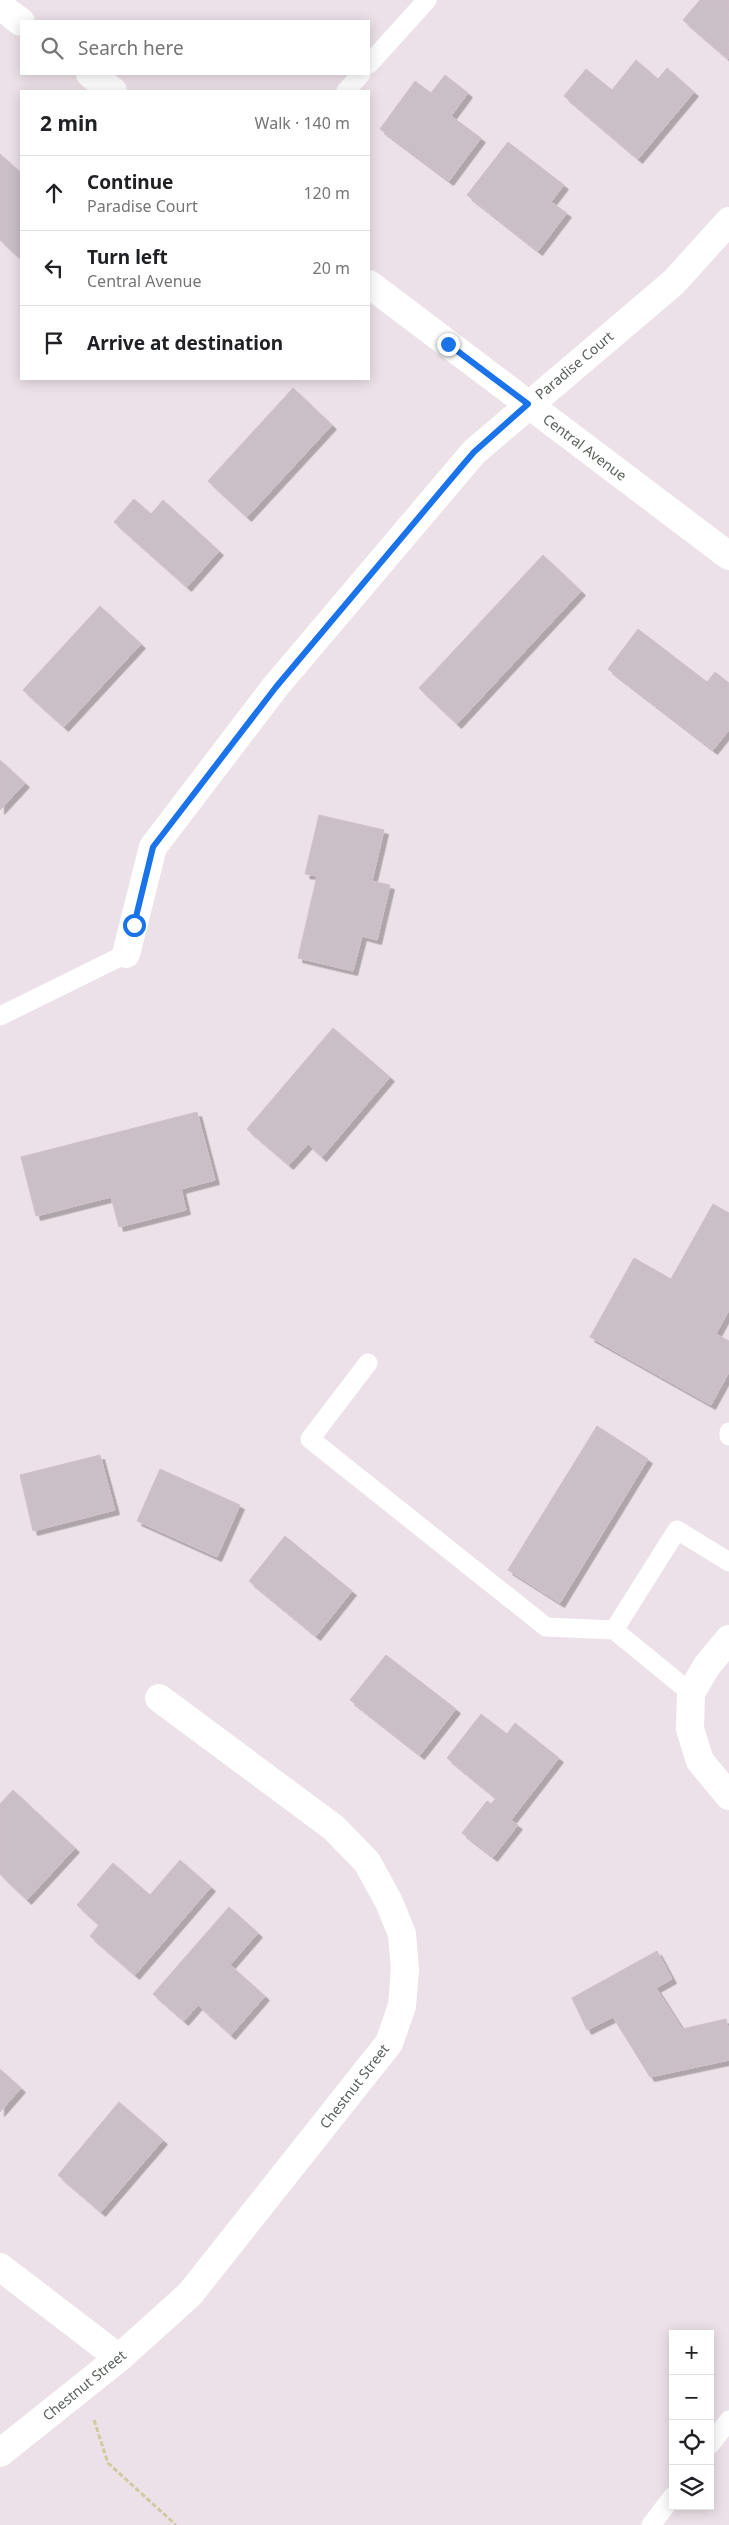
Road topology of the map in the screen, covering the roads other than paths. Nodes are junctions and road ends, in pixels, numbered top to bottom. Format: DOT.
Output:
graph roads {
  1 [pos="428,0"];
  2 [pos="0,6"];
  3 [pos="20,21"];
  4 [pos="370,63"];
  5 [pos="91,75"];
  6 [pos="360,75"];
  7 [pos="112,90"];
  8 [pos="347,90"];
  9 [pos="729,221"];
  10 [pos="370,285"];
  11 [pos="528,404"];
  12 [pos="729,556"];
  13 [pos="126,954"];
  14 [pos="0,1016"];
  15 [pos="368,1363"];
  16 [pos="729,1562"];
  17 [pos="614,1630"];
  18 [pos="729,1639"];
  19 [pos="691,1693"];
  20 [pos="159,1698"];
  21 [pos="729,1796"];
  22 [pos="0,2267"];
  23 [pos="119,2358"];
  24 [pos="729,2420"];
  25 [pos="714,2440"];
  26 [pos="0,2452"];
  27 [pos="669,2501"];
  28 [pos="651,2525"];
  1 -- 4 [label="lane"];
  2 -- 3 [label="street"];
  5 -- 7 [label="street"];
  6 -- 8 [label="lane"];
  9 -- 11 [label="street, Paradise Court"];
  10 -- 11 [label="street, Central Avenue"];
  11 -- 12 [label="street, Central Avenue"];
  11 -- 13 [label="street, Paradise Court"];
  13 -- 14 [label="lane"];
  15 -- 17 [label="lane"];
  16 -- 17 [label="lane"];
  17 -- 19 [label="lane"];
  18 -- 19 [label="street"];
  19 -- 21 [label="street"];
  20 -- 23 [label="street, Chestnut Street"];
  22 -- 23 [label="street"];
  23 -- 26 [label="street, Chestnut Street"];
  24 -- 25 [label="lane"];
  27 -- 28 [label="lane"];
}
